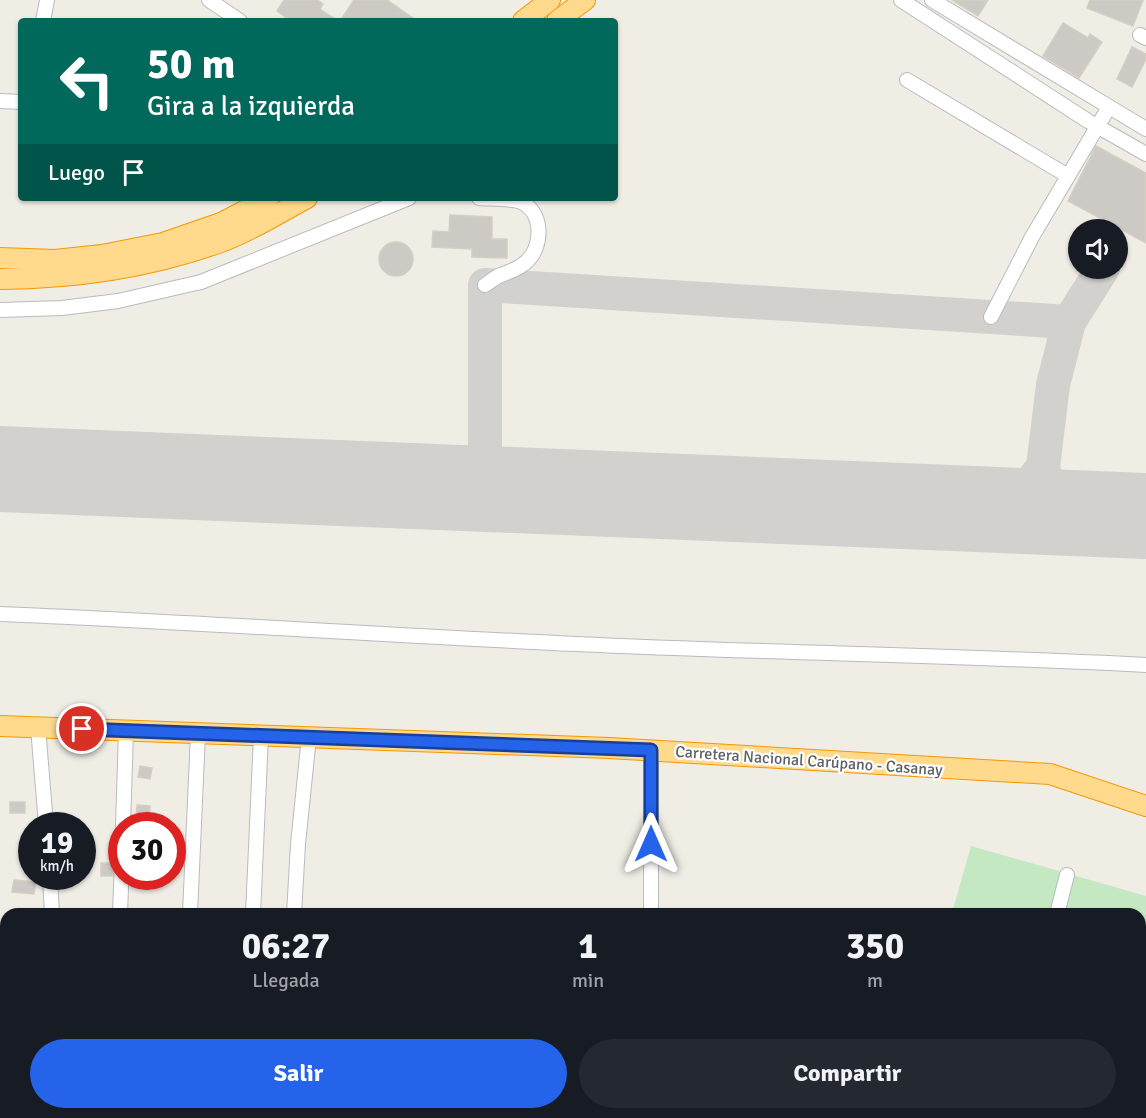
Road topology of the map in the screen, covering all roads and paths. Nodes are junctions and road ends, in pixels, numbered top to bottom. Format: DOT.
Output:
graph roads {
  1 [pos="47,0"];
  2 [pos="209,0"];
  3 [pos="550,0"];
  4 [pos="585,0"];
  5 [pos="901,0"];
  6 [pos="933,1"];
  7 [pos="926,16"];
  8 [pos="44,18"];
  9 [pos="236,18"];
  10 [pos="527,18"];
  11 [pos="561,18"];
  12 [pos="907,80"];
  13 [pos="0,101"];
  14 [pos="18,102"];
  15 [pos="1109,107"];
  16 [pos="1097,126"];
  17 [pos="1146,129"];
  18 [pos="1146,154"];
  19 [pos="1068,176"];
  20 [pos="263,201"];
  21 [pos="301,201"];
  22 [pos="402,201"];
  23 [pos="510,201"];
  24 [pos="0,258"];
  25 [pos="0,279"];
  26 [pos="485,285"];
  27 [pos="0,310"];
  28 [pos="991,317"];
  29 [pos="0,614"];
  30 [pos="1146,665"];
  31 [pos="0,726"];
  32 [pos="38,727"];
  33 [pos="126,731"];
  34 [pos="198,733"];
  35 [pos="261,736"];
  36 [pos="309,737"];
  37 [pos="651,750"];
  38 [pos="1146,806"];
  39 [pos="45,812"];
  40 [pos="123,812"];
  41 [pos="1067,875"];
  42 [pos="51,890"];
  43 [pos="121,890"];
  44 [pos="52,908"];
  45 [pos="120,908"];
  46 [pos="190,908"];
  47 [pos="253,908"];
  48 [pos="294,908"];
  49 [pos="651,908"];
  50 [pos="1059,908"];
  1 -- 8 [label="street"];
  2 -- 9 [label="street"];
  3 -- 10 [label="highway"];
  4 -- 11 [label="highway"];
  5 -- 7 [label="street"];
  6 -- 7 [label="street"];
  6 -- 15 [label="street"];
  7 -- 16 [label="street"];
  12 -- 19 [label="street"];
  13 -- 14 [label="street"];
  15 -- 16 [label="street"];
  15 -- 17 [label="street"];
  16 -- 18 [label="street"];
  16 -- 19 [label="street"];
  19 -- 28 [label="street"];
  20 -- 24 [label="highway"];
  21 -- 25 [label="highway"];
  22 -- 27 [label="street"];
  23 -- 26 [label="street"];
  29 -- 30 [label="street"];
  31 -- 32 [label="highway, Carretera Nacional Carúpano - Casanay"];
  32 -- 33 [label="highway, Carretera Nacional Carúpano - Casanay"];
  32 -- 39 [label="street"];
  33 -- 34 [label="highway, Carretera Nacional Carúpano - Casanay"];
  33 -- 40 [label="street"];
  34 -- 35 [label="highway, Carretera Nacional Carúpano - Casanay"];
  34 -- 46 [label="street"];
  35 -- 36 [label="highway, Carretera Nacional Carúpano - Casanay"];
  35 -- 47 [label="street"];
  36 -- 37 [label="highway, Carretera Nacional Carúpano - Casanay"];
  36 -- 48 [label="street"];
  37 -- 38 [label="highway, Carretera Nacional Carúpano - Casanay"];
  37 -- 49 [label="street"];
  41 -- 50 [label="street"];
  42 -- 44 [label="street"];
  43 -- 45 [label="street"];
}
